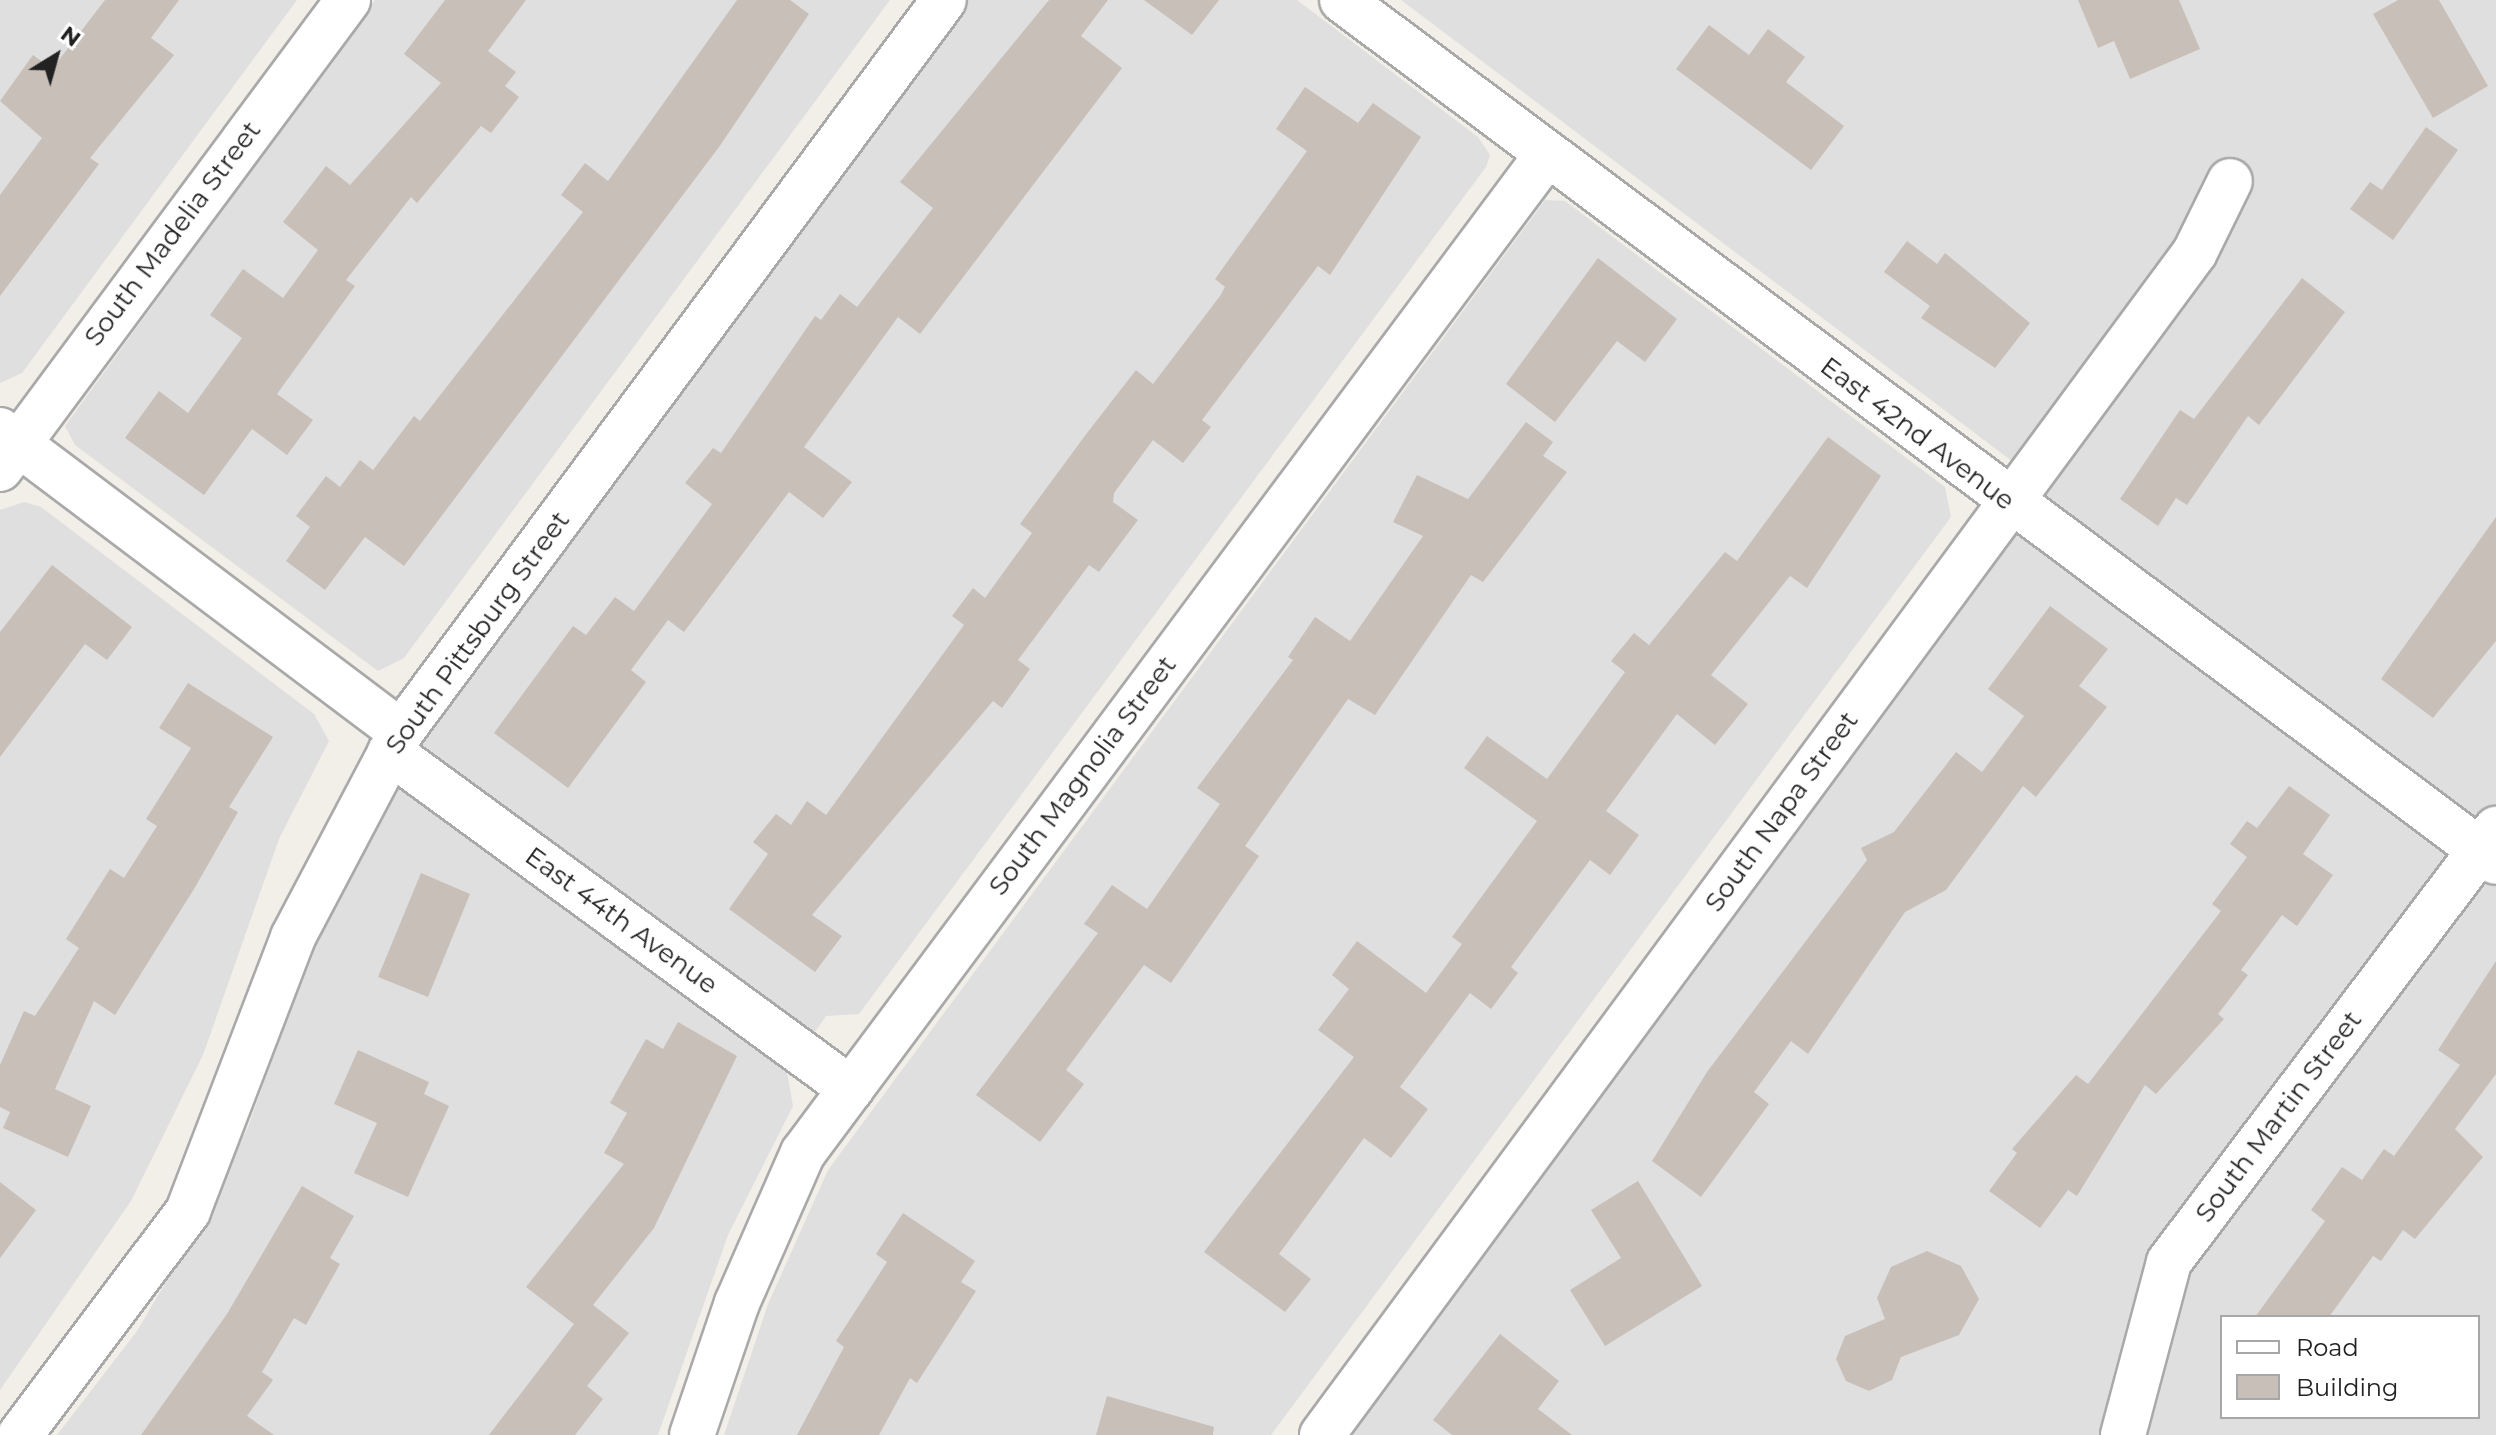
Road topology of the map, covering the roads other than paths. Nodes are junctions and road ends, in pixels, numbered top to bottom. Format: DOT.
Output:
graph roads {
  1 [pos="348,0"];
  2 [pos="944,0"];
  3 [pos="1342,0"];
  4 [pos="1545,157"];
  5 [pos="2230,181"];
  6 [pos="6,447"];
  7 [pos="2011,503"];
  8 [pos="396,742"];
  9 [pos="2491,847"];
  10 [pos="851,1089"];
  11 [pos="20,1435"];
  12 [pos="692,1435"];
  13 [pos="1322,1435"];
  14 [pos="2123,1435"];
  1 -- 6 [label="street, South Madelia Street"];
  2 -- 8 [label="street, South Pittsburg Street"];
  3 -- 4 [label="street, East 42nd Avenue"];
  4 -- 7 [label="street, East 42nd Avenue"];
  4 -- 10 [label="street, South Magnolia Street"];
  5 -- 7 [label="street, South Napa Street"];
  6 -- 8 [label="street, East 44th Avenue"];
  7 -- 9 [label="street, East 42nd Avenue"];
  7 -- 13 [label="street, South Napa Street"];
  8 -- 10 [label="street, East 44th Avenue"];
  8 -- 11 [label="street, South Pittsburg Street"];
  9 -- 14 [label="street, South Martin Street"];
  10 -- 12 [label="street, South Magnolia Street"];
}
